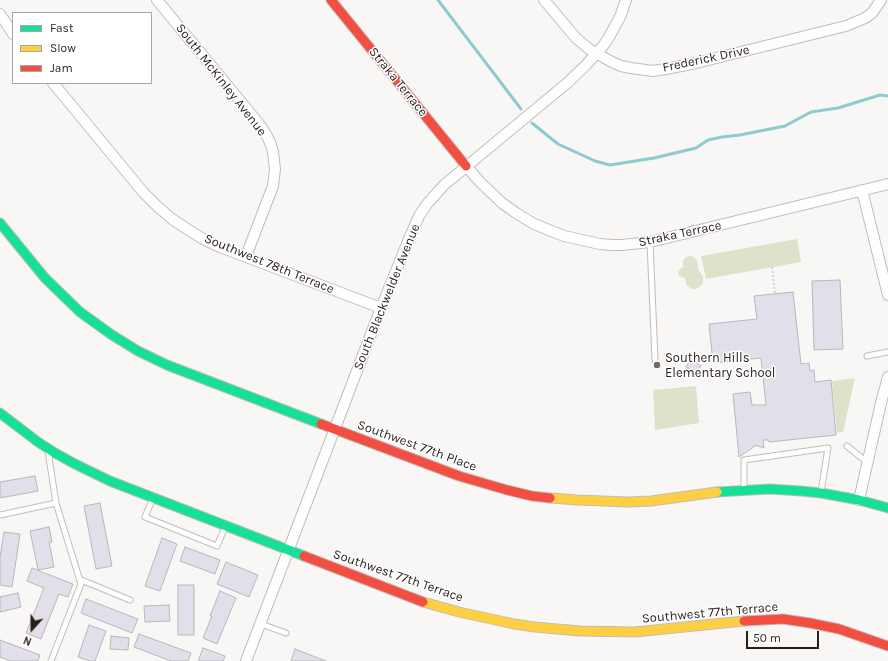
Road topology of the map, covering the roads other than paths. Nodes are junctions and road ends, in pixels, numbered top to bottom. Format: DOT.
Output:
graph roads {
  1 [pos="157,0"];
  2 [pos="331,0"];
  3 [pos="544,0"];
  4 [pos="626,0"];
  5 [pos="881,0"];
  6 [pos="0,14"];
  7 [pos="12,32"];
  8 [pos="596,54"];
  9 [pos="53,84"];
  10 [pos="466,166"];
  11 [pos="888,184"];
  12 [pos="862,190"];
  13 [pos="0,223"];
  14 [pos="650,242"];
  15 [pos="246,256"];
  16 [pos="888,295"];
  17 [pos="381,308"];
  18 [pos="888,352"];
  19 [pos="867,356"];
  20 [pos="655,360"];
  21 [pos="888,377"];
  22 [pos="0,413"];
  23 [pos="335,430"];
  24 [pos="847,446"];
  25 [pos="47,448"];
  26 [pos="868,462"];
  27 [pos="744,490"];
  28 [pos="821,493"];
  29 [pos="153,498"];
  30 [pos="860,500"];
  31 [pos="56,503"];
  32 [pos="888,508"];
  33 [pos="0,515"];
  34 [pos="225,526"];
  35 [pos="289,551"];
  36 [pos="79,579"];
  37 [pos="130,600"];
  38 [pos="261,624"];
  39 [pos="286,633"];
  40 [pos="888,646"];
  41 [pos="51,661"];
  42 [pos="246,661"];
  1 -- 15 [label="street, South McKinley Avenue"];
  2 -- 10 [label="street, Straka Terrace"];
  3 -- 8 [label="street, Frederick Drive"];
  4 -- 8 [label="street, South Blackwelder Avenue"];
  5 -- 8 [label="street, Frederick Drive"];
  6 -- 7 [label="street"];
  8 -- 10 [label="street, South Blackwelder Avenue"];
  9 -- 15 [label="street, Southwest 78th Terrace"];
  10 -- 14 [label="street, Straka Terrace"];
  10 -- 17 [label="street, South Blackwelder Avenue"];
  11 -- 12 [label="street, Straka Terrace"];
  12 -- 14 [label="street, Straka Terrace"];
  12 -- 16 [label="street"];
  13 -- 23 [label="street, Southwest 77th Place"];
  14 -- 20 [label="lane"];
  15 -- 17 [label="street, Southwest 78th Terrace"];
  17 -- 23 [label="street, South Blackwelder Avenue"];
  18 -- 19 [label="lane"];
  21 -- 26 [label="street"];
  22 -- 25 [label="street, Southwest 77th Terrace"];
  23 -- 27 [label="street, Southwest 77th Place"];
  23 -- 35 [label="street, South Blackwelder Avenue"];
  24 -- 26 [label="lane"];
  25 -- 29 [label="street, Southwest 77th Terrace"];
  25 -- 31 [label="lane"];
  26 -- 30 [label="street"];
  27 -- 28 [label="street, Southwest 77th Place"];
  27 -- 28 [label="lane"];
  28 -- 30 [label="street, Southwest 77th Place"];
  29 -- 34 [label="street, Southwest 77th Terrace"];
  29 -- 34 [label="lane"];
  30 -- 32 [label="street, Southwest 77th Place"];
  31 -- 33 [label="lane"];
  31 -- 36 [label="lane"];
  34 -- 35 [label="street, Southwest 77th Terrace"];
  35 -- 38 [label="street, South Blackwelder Avenue"];
  35 -- 40 [label="street, Southwest 77th Terrace"];
  36 -- 37 [label="lane"];
  36 -- 41 [label="lane"];
  38 -- 39 [label="lane"];
  38 -- 42 [label="street, South Blackwelder Avenue"];
}
